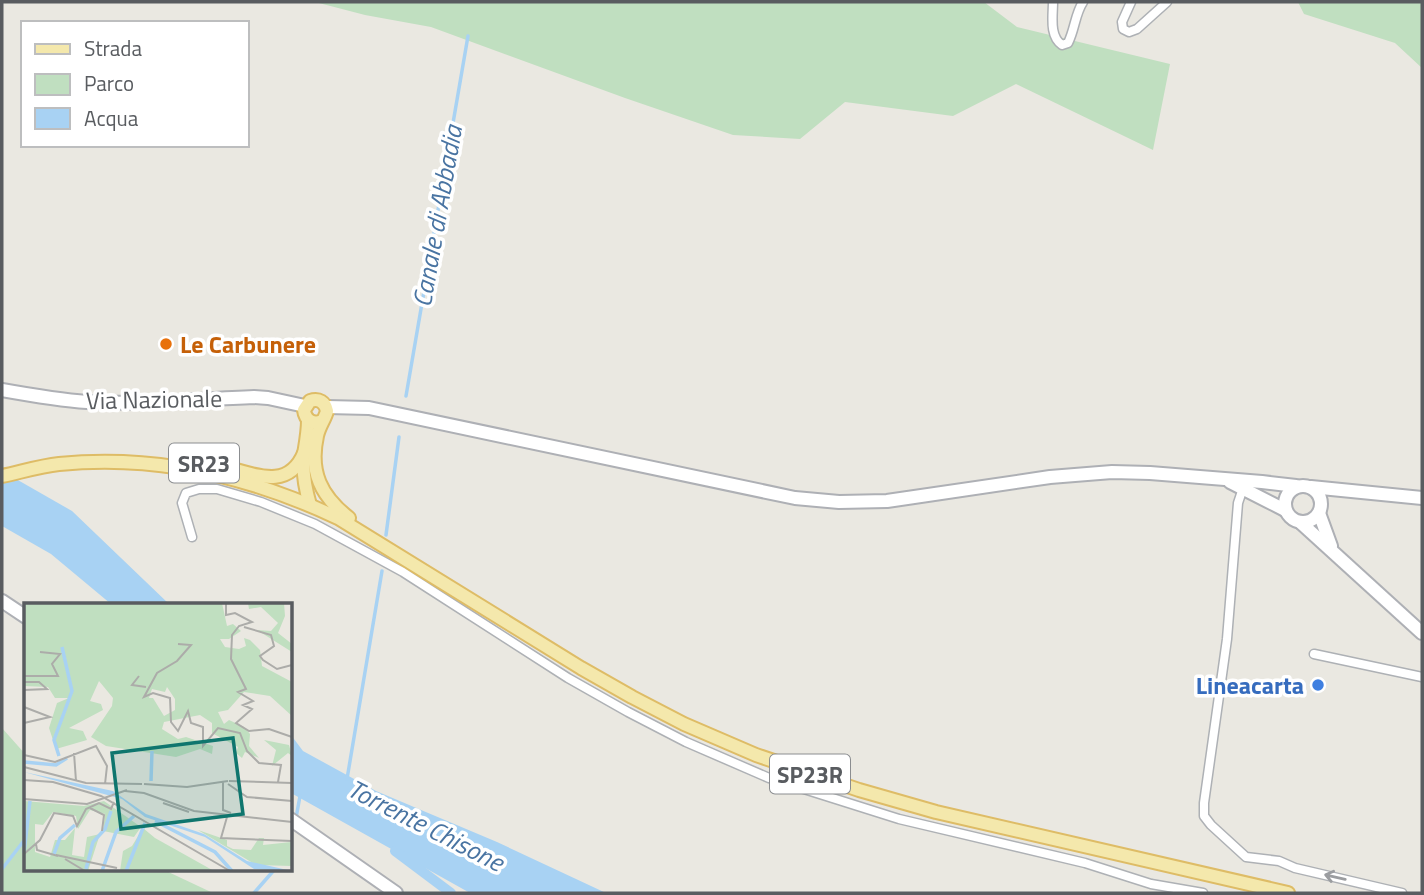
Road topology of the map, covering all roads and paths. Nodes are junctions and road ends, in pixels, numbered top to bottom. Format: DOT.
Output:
graph roads {
  1 [pos="1053,2"];
  2 [pos="1083,2"];
  3 [pos="1131,2"];
  4 [pos="1167,2"];
  5 [pos="2,390"];
  6 [pos="305,406"];
  7 [pos="327,407"];
  8 [pos="308,420"];
  9 [pos="322,421"];
  10 [pos="304,453"];
  11 [pos="93,462"];
  12 [pos="2,476"];
  13 [pos="1223,479"];
  14 [pos="1296,486"];
  15 [pos="1311,487"];
  16 [pos="1243,488"];
  17 [pos="1345,490"];
  18 [pos="1422,498"];
  19 [pos="310,505"];
  20 [pos="1320,509"];
  21 [pos="1285,510"];
  22 [pos="1300,522"];
  23 [pos="192,537"];
  24 [pos="377,540"];
  25 [pos="1332,550"];
  26 [pos="2,601"];
  27 [pos="24,616"];
  28 [pos="1422,633"];
  29 [pos="1314,654"];
  30 [pos="1422,677"];
  31 [pos="292,820"];
  32 [pos="396,893"];
  33 [pos="1203,893"];
  34 [pos="1288,893"];
  35 [pos="1402,893"];
  1 -- 2 [label="street"];
  3 -- 4 [label="street"];
  5 -- 6 [label="main road, Via Nazionale"];
  6 -- 7 [label="main road"];
  6 -- 8 [label="main road"];
  7 -- 9 [label="main road"];
  7 -- 13 [label="main road"];
  8 -- 9 [label="main road"];
  8 -- 10 [label="main road"];
  9 -- 24 [label="main road"];
  10 -- 11 [label="main road, SR23"];
  10 -- 19 [label="main road"];
  11 -- 12 [label="main road, SP23R"];
  11 -- 19 [label="main road, SP23R"];
  13 -- 14 [label="main road"];
  13 -- 16 [label="main road"];
  14 -- 15 [label="main road"];
  14 -- 21 [label="main road"];
  15 -- 17 [label="main road"];
  15 -- 20 [label="main road"];
  16 -- 21 [label="main road"];
  35 -- 16 [label="street, one-way"];
  17 -- 18 [label="main road"];
  17 -- 20 [label="main road"];
  19 -- 24 [label="main road, SP23R"];
  20 -- 22 [label="main road"];
  20 -- 25 [label="main road"];
  21 -- 22 [label="main road"];
  22 -- 25 [label="main road"];
  23 -- 33 [label="street"];
  24 -- 34 [label="main road, SP23R"];
  25 -- 28 [label="main road"];
  26 -- 27 [label="main road"];
  29 -- 30 [label="street"];
  31 -- 32 [label="main road"];
}
